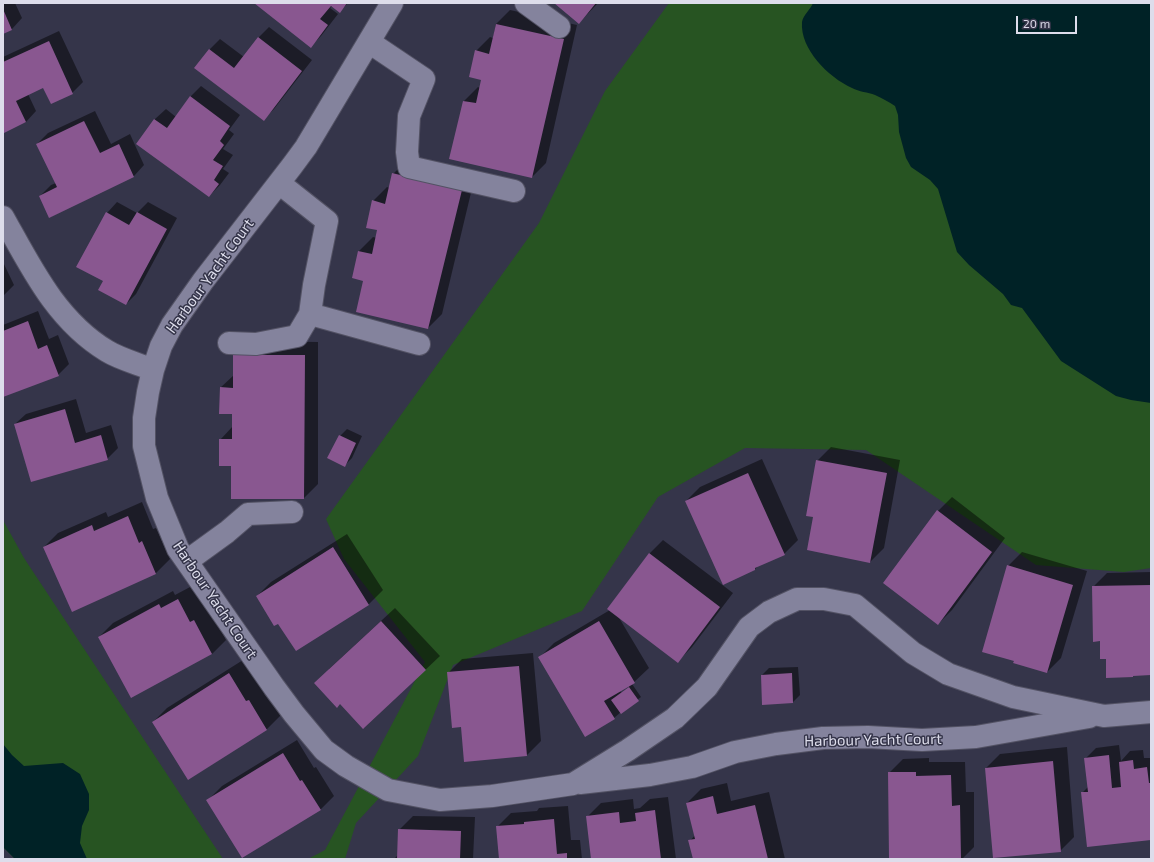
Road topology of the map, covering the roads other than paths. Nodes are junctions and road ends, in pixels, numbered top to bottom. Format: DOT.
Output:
graph roads {
  1 [pos="392,3"];
  2 [pos="526,3"];
  3 [pos="559,27"];
  4 [pos="369,42"];
  5 [pos="278,184"];
  6 [pos="514,191"];
  7 [pos="3,217"];
  8 [pos="310,314"];
  9 [pos="229,343"];
  10 [pos="419,344"];
  11 [pos="153,370"];
  12 [pos="292,512"];
  13 [pos="187,561"];
  14 [pos="1151,712"];
  15 [pos="1104,716"];
  16 [pos="573,784"];
  1 -- 4 [label="street, Harbour Yacht Court"];
  2 -- 3 [label="street"];
  4 -- 5 [label="street, Harbour Yacht Court"];
  4 -- 6 [label="street"];
  5 -- 8 [label="street"];
  5 -- 11 [label="street, Harbour Yacht Court"];
  7 -- 11 [label="street"];
  8 -- 9 [label="street"];
  8 -- 10 [label="street"];
  11 -- 13 [label="street, Harbour Yacht Court"];
  12 -- 13 [label="street"];
  13 -- 16 [label="street, Harbour Yacht Court"];
  14 -- 15 [label="street, Harbour Yacht Court"];
  15 -- 16 [label="street, Harbour Yacht Court"];
  15 -- 16 [label="street, Harbour Yacht Court"];
}
